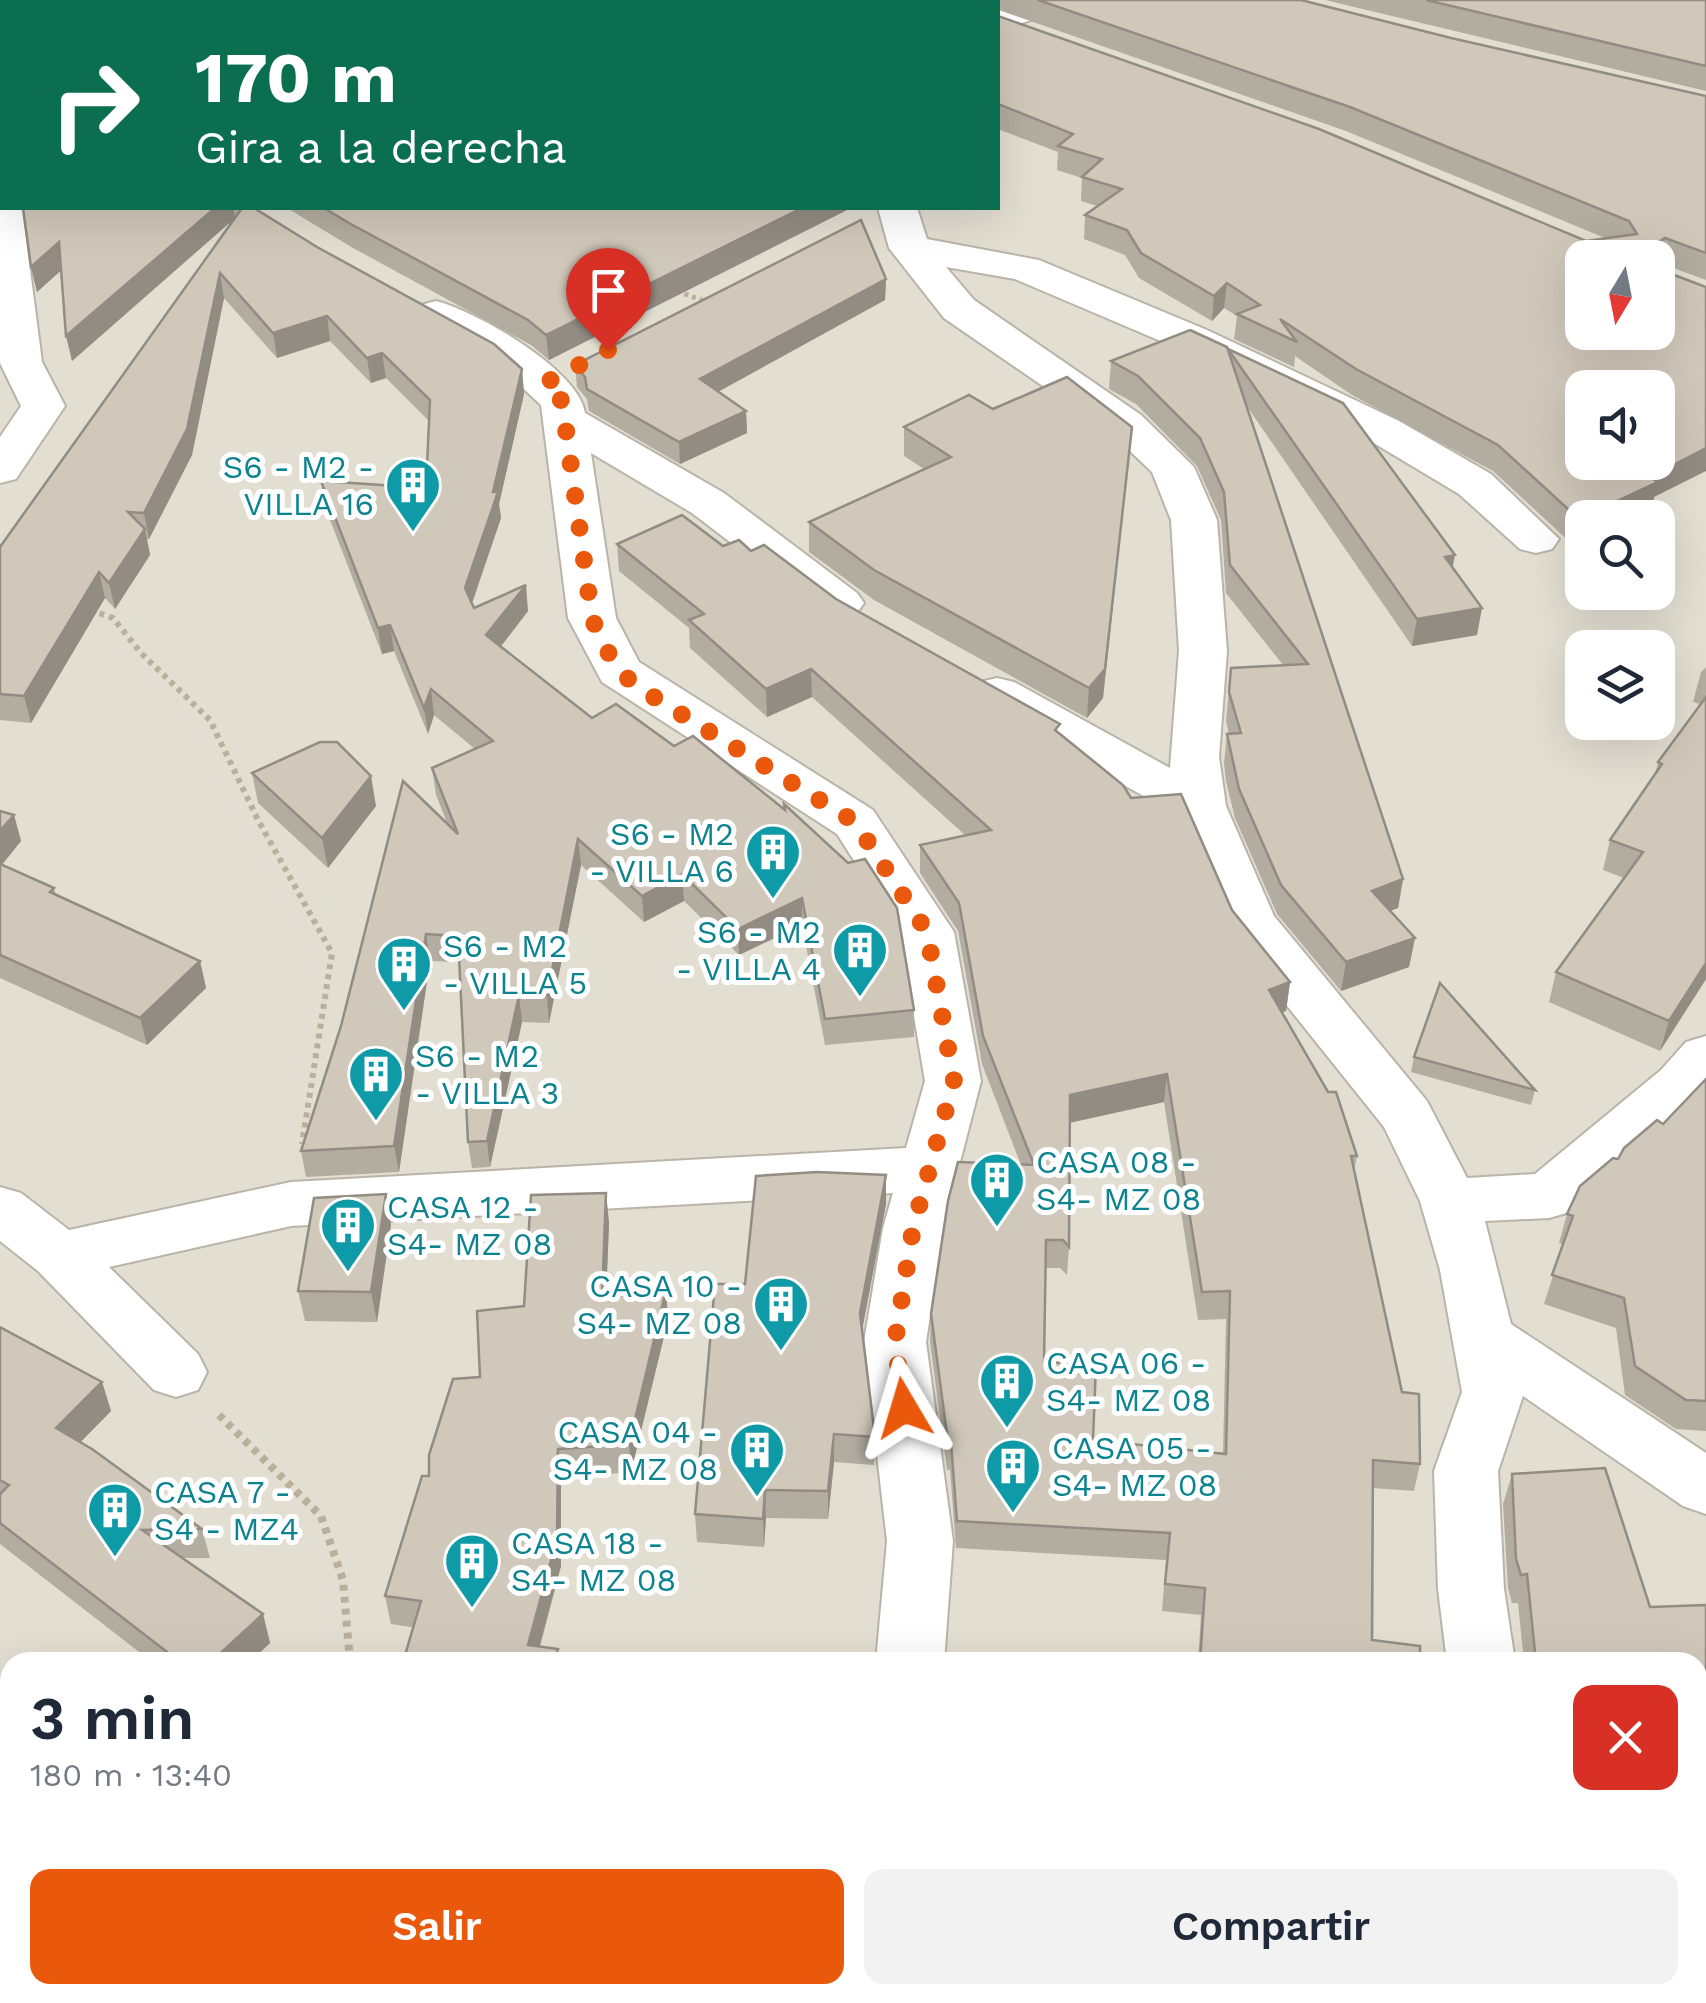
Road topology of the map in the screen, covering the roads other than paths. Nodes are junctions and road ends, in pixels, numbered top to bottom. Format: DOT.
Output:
graph roads {
  1 [pos="1054,0"];
  2 [pos="1000,21"];
  3 [pos="1000,23"];
  4 [pos="1053,44"];
  5 [pos="1,210"];
  6 [pos="887,222"];
  7 [pos="402,295"];
  8 [pos="10,358"];
  9 [pos="561,390"];
  10 [pos="0,470"];
  11 [pos="1536,539"];
  12 [pos="872,623"];
  13 [pos="958,671"];
  14 [pos="1200,806"];
  15 [pos="1706,1056"];
  16 [pos="926,1169"];
  17 [pos="1449,1201"];
  18 [pos="0,1210"];
  19 [pos="59,1256"];
  20 [pos="1483,1338"];
  21 [pos="176,1372"];
  22 [pos="1706,1487"];
  23 [pos="911,1652"];
  24 [pos="1480,1652"];
  1 -- 2 [label="street"];
  3 -- 4 [label="street"];
  5 -- 8 [label="street"];
  6 -- 11 [label="street"];
  6 -- 14 [label="street"];
  7 -- 9 [label="street"];
  8 -- 10 [label="street"];
  9 -- 12 [label="street"];
  9 -- 16 [label="street"];
  13 -- 14 [label="street"];
  14 -- 17 [label="street"];
  15 -- 17 [label="street"];
  16 -- 19 [label="street"];
  16 -- 23 [label="street"];
  17 -- 20 [label="street"];
  18 -- 19 [label="street"];
  19 -- 21 [label="street"];
  20 -- 22 [label="street"];
  20 -- 24 [label="street"];
}
